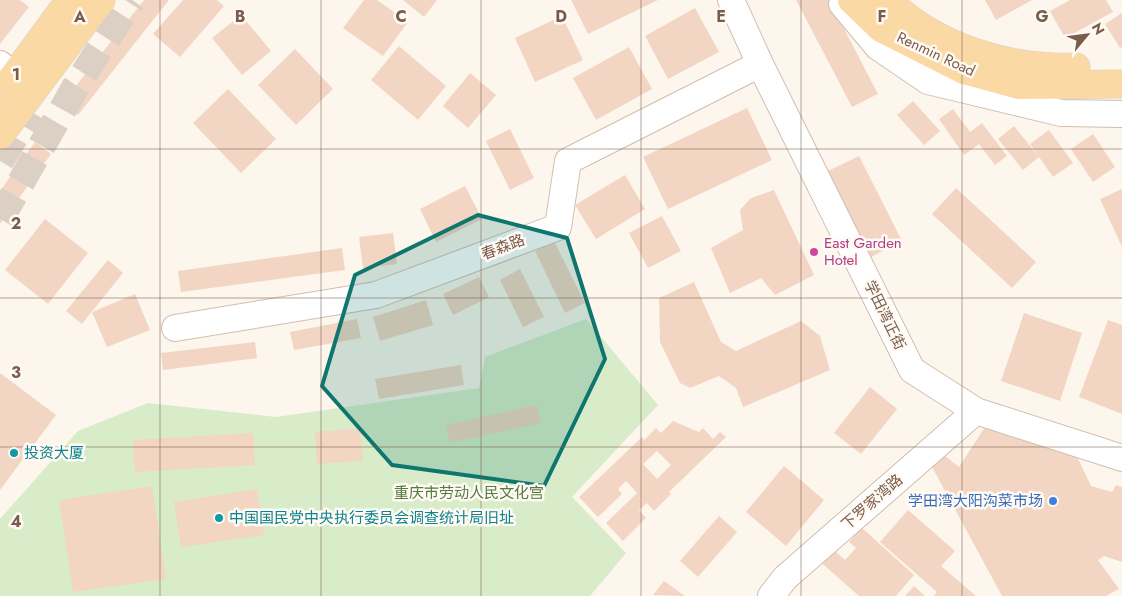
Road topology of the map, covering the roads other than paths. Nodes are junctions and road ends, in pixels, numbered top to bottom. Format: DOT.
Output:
graph roads {
  1 [pos="70,0"];
  2 [pos="101,0"];
  3 [pos="731,0"];
  4 [pos="840,0"];
  5 [pos="852,0"];
  6 [pos="887,0"];
  7 [pos="760,64"];
  8 [pos="1122,64"];
  9 [pos="5,78"];
  10 [pos="1122,84"];
  11 [pos="1122,114"];
  12 [pos="0,135"];
  13 [pos="175,328"];
  14 [pos="976,411"];
  15 [pos="1122,458"];
  16 [pos="771,596"];
  1 -- 9 [label="main road"];
  2 -- 12 [label="main road"];
  3 -- 7 [label="street, 学田湾正街"];
  4 -- 11 [label="street"];
  5 -- 10 [label="main road, Renmin Road"];
  6 -- 8 [label="main road, Renmin Road"];
  7 -- 13 [label="street, 春森路"];
  7 -- 14 [label="street, 学田湾正街"];
  14 -- 15 [label="street, 学田湾正街"];
  14 -- 16 [label="street, 下罗家湾路"];
}
